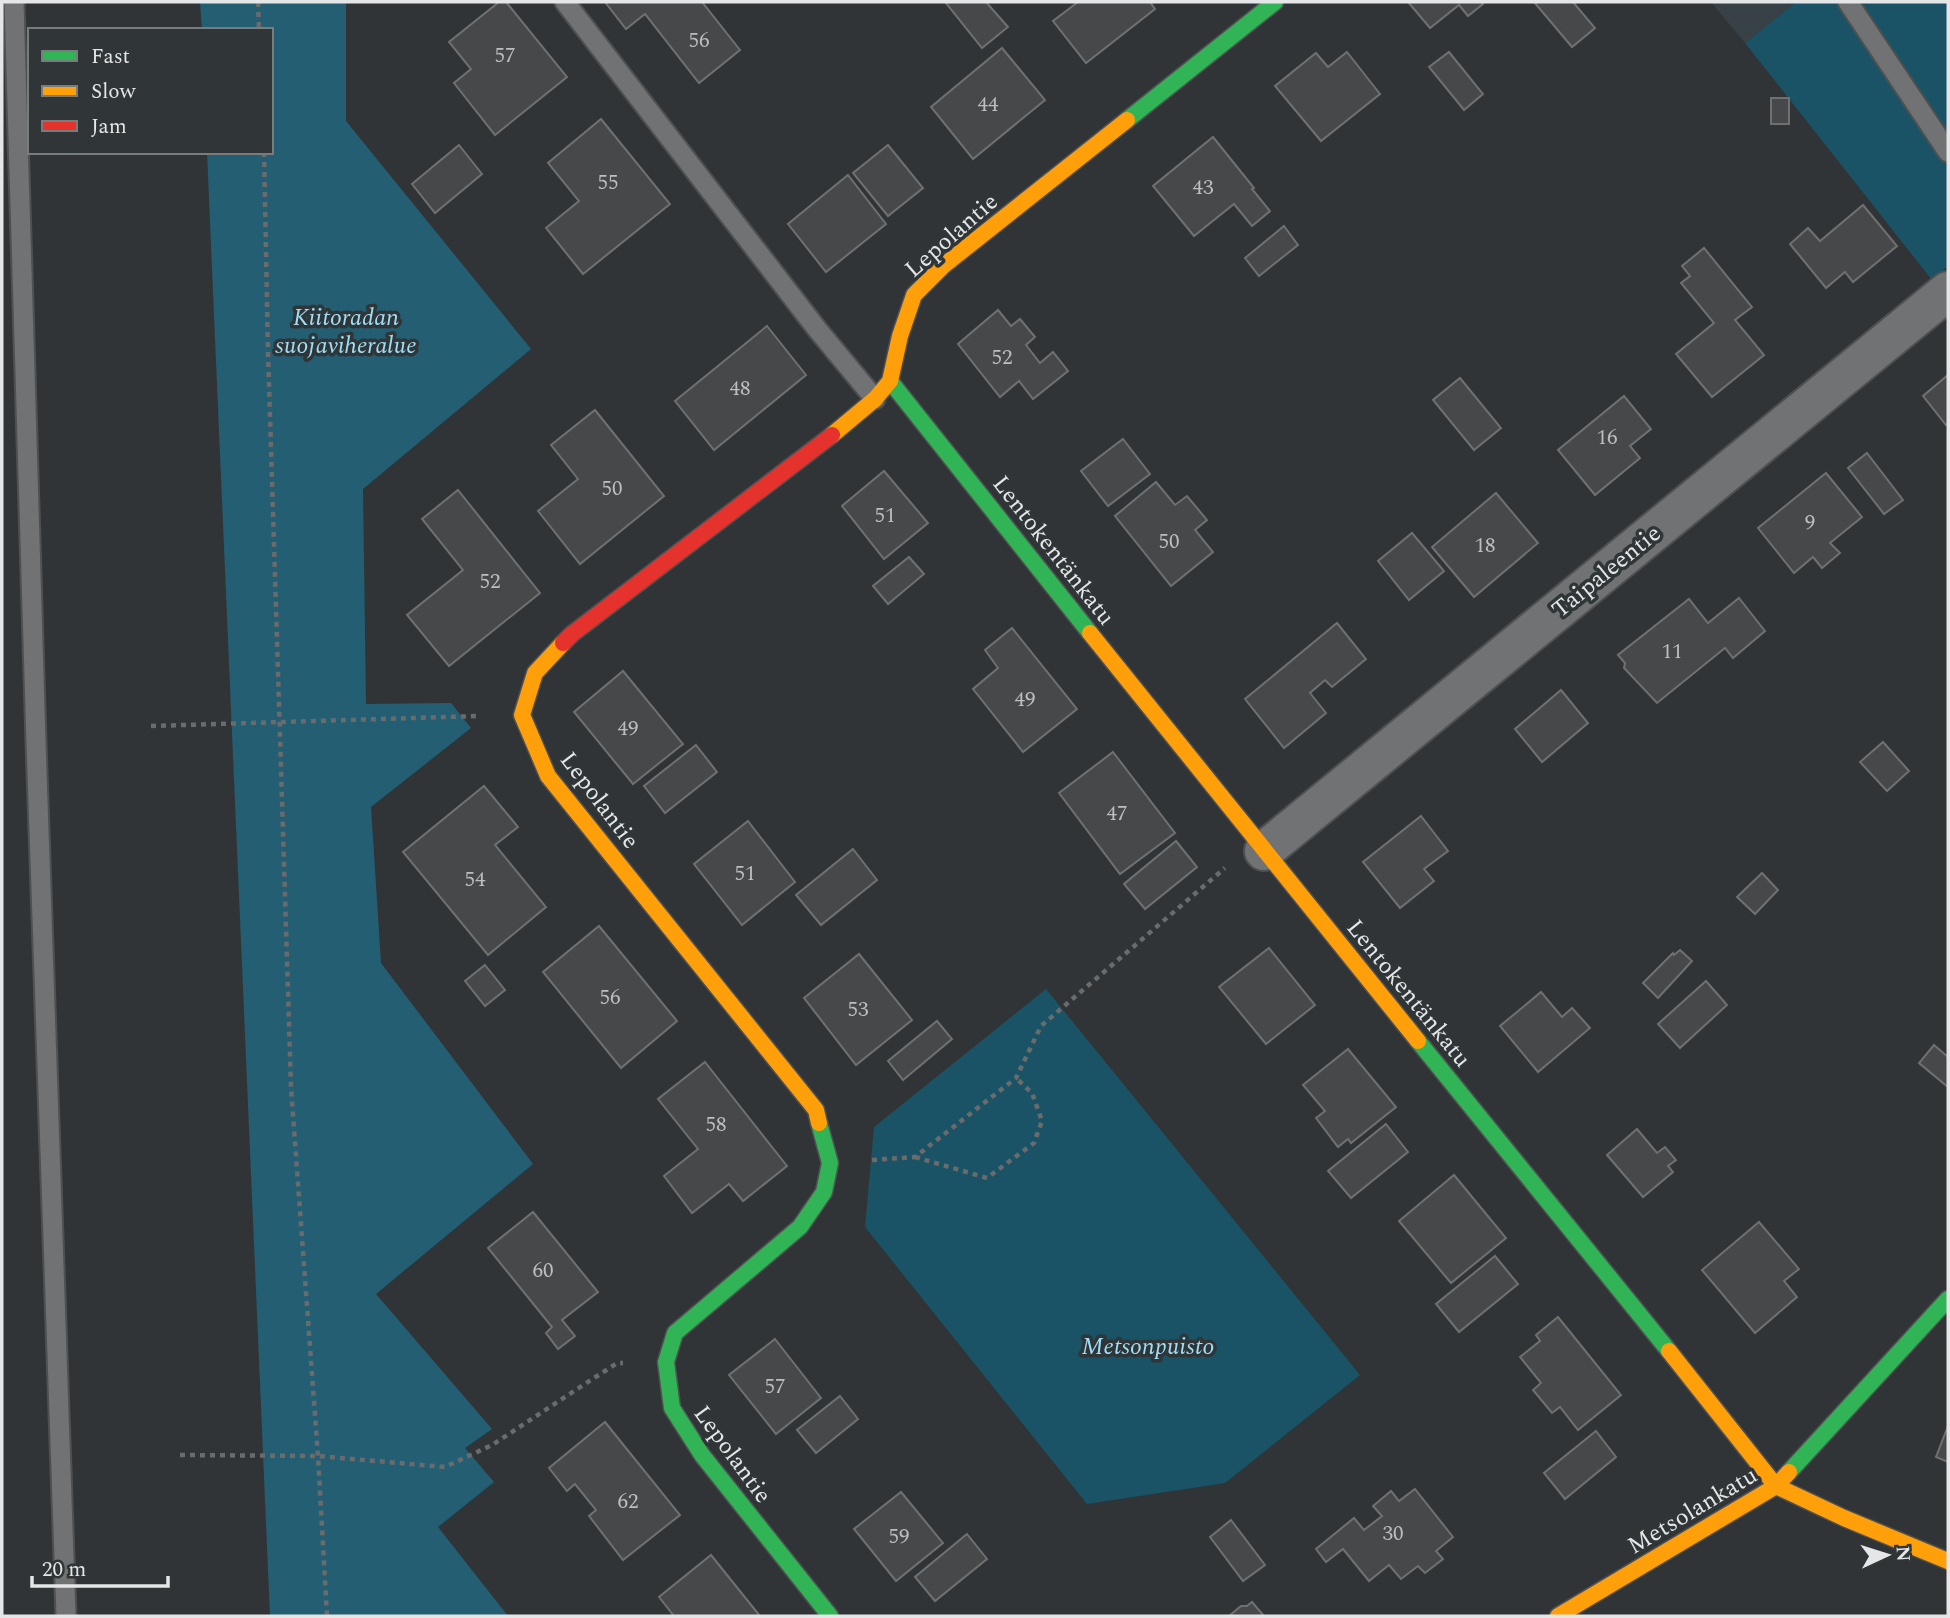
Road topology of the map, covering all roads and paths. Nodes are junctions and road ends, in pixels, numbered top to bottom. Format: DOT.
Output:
graph roads {
  1 [pos="14,2"];
  2 [pos="258,2"];
  3 [pos="565,2"];
  4 [pos="1275,2"];
  5 [pos="1848,2"];
  6 [pos="260,28"];
  7 [pos="1948,152"];
  8 [pos="264,154"];
  9 [pos="1948,290"];
  10 [pos="890,381"];
  11 [pos="875,399"];
  12 [pos="522,715"];
  13 [pos="279,723"];
  14 [pos="151,726"];
  15 [pos="1264,851"];
  16 [pos="1016,1078"];
  17 [pos="915,1157"];
  18 [pos="830,1163"];
  19 [pos="1948,1299"];
  20 [pos="666,1363"];
  21 [pos="180,1455"];
  22 [pos="318,1456"];
  23 [pos="1776,1486"];
  24 [pos="1948,1561"];
  25 [pos="66,1616"];
  26 [pos="327,1616"];
  27 [pos="830,1616"];
  28 [pos="1558,1616"];
  1 -- 25 [label="lane"];
  2 -- 6 [label="path"];
  3 -- 11 [label="lane"];
  4 -- 10 [label="street, Lepolantie"];
  5 -- 7 [label="lane"];
  8 -- 13 [label="path"];
  9 -- 15 [label="street, Taipaleentie"];
  10 -- 11 [label="street, Lepolantie"];
  10 -- 15 [label="street, Lentokentänkatu"];
  11 -- 12 [label="street, Lepolantie"];
  12 -- 13 [label="path"];
  12 -- 18 [label="street, Lepolantie"];
  13 -- 14 [label="path"];
  13 -- 22 [label="path"];
  15 -- 16 [label="path"];
  15 -- 23 [label="street, Lentokentänkatu"];
  16 -- 17 [label="path"];
  16 -- 17 [label="path"];
  17 -- 18 [label="path"];
  18 -- 20 [label="street, Lepolantie"];
  19 -- 23 [label="street, Metsolankatu"];
  20 -- 22 [label="path"];
  20 -- 27 [label="street, Lepolantie"];
  21 -- 22 [label="path"];
  22 -- 26 [label="path"];
  23 -- 24 [label="street, Lentokentänkatu"];
  23 -- 28 [label="street, Metsolankatu"];
}
